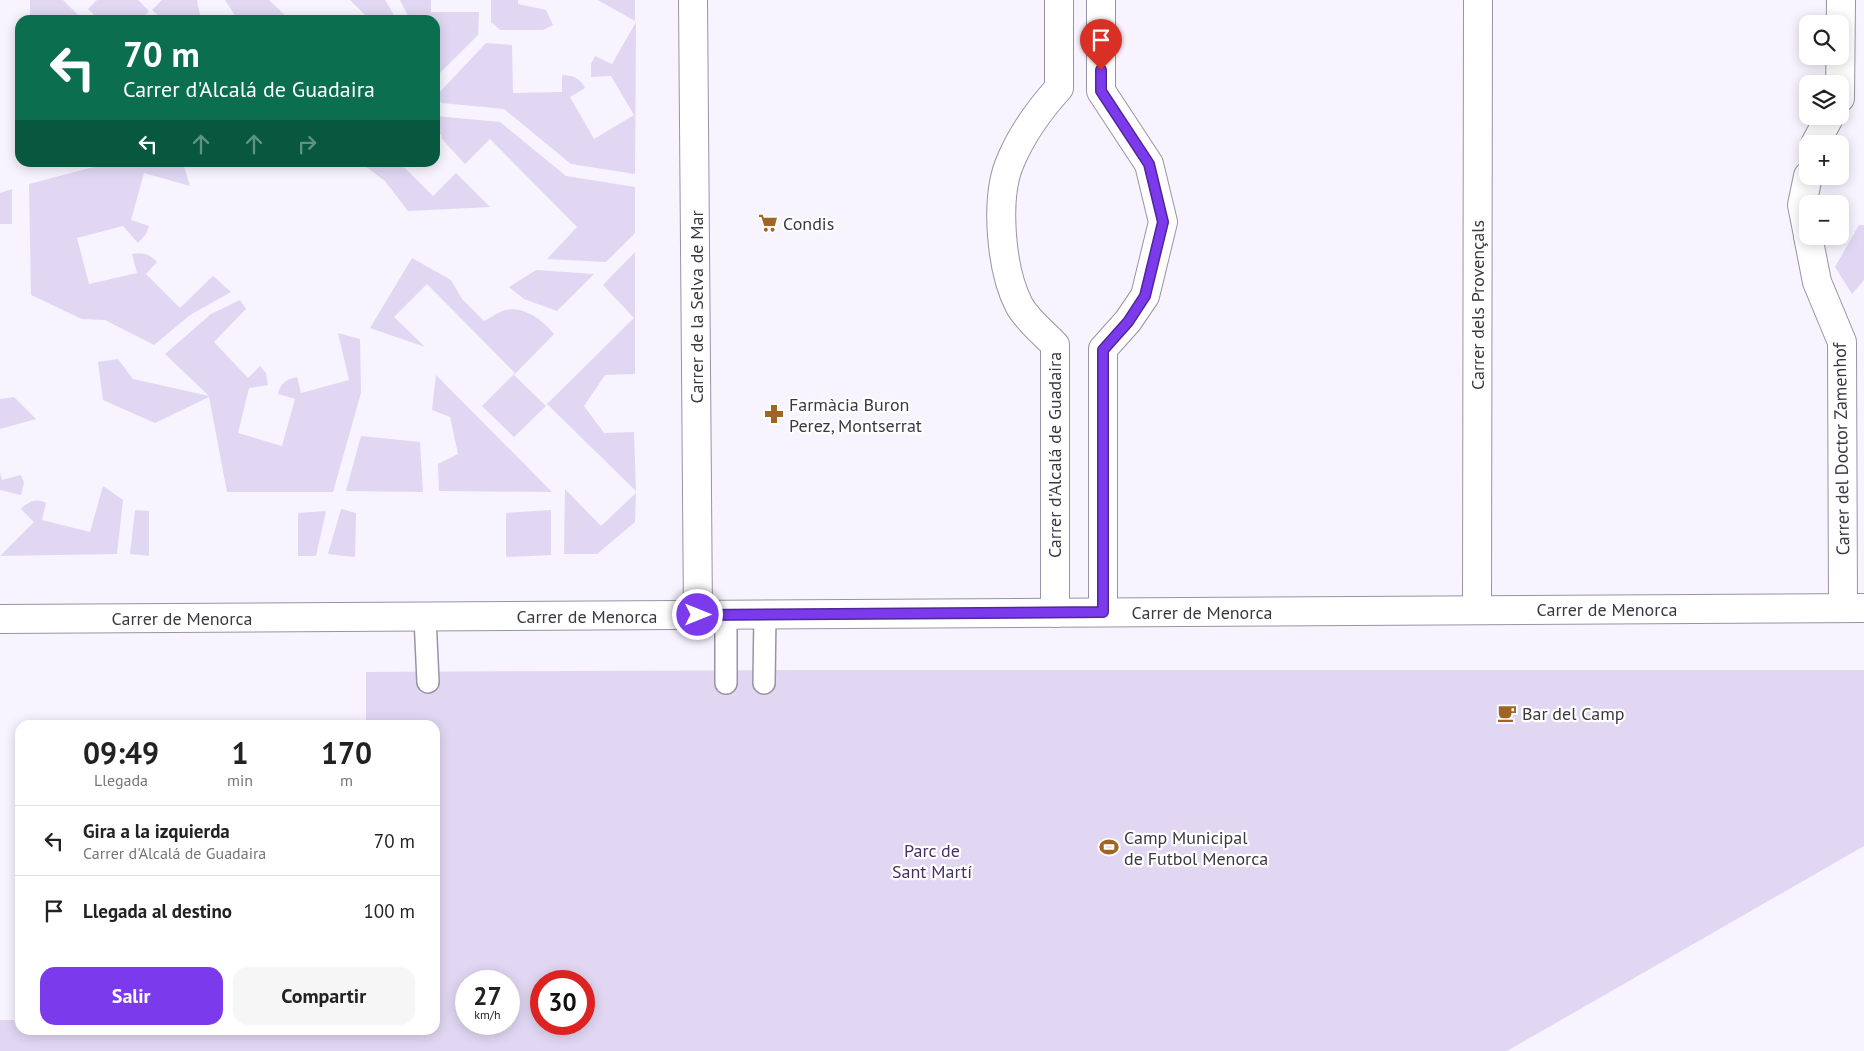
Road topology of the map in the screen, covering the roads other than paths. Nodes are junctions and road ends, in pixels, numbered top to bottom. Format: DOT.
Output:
graph roads {
  1 [pos="693,0"];
  2 [pos="1059,0"];
  3 [pos="1101,0"];
  4 [pos="1478,0"];
  5 [pos="1841,0"];
  6 [pos="1840,75"];
  7 [pos="1810,245"];
  8 [pos="1853,608"];
  9 [pos="1477,610"];
  10 [pos="1103,612"];
  11 [pos="1055,613"];
  12 [pos="765,614"];
  13 [pos="698,615"];
  14 [pos="726,615"];
  15 [pos="425,617"];
  16 [pos="0,620"];
  17 [pos="428,682"];
  18 [pos="726,683"];
  19 [pos="764,683"];
  1 -- 13 [label="street, Carrer de la Selva de Mar"];
  2 -- 11 [label="street, Carrer d'Alcalá de Guadaira"];
  3 -- 10 [label="street"];
  4 -- 9 [label="street, Carrer dels Provençals"];
  5 -- 6 [label="street"];
  7 -- 8 [label="street, Carrer del Doctor Zamenhof"];
  8 -- 9 [label="street, Carrer de Menorca"];
  9 -- 10 [label="street, Carrer de Menorca"];
  10 -- 11 [label="street, Carrer de Menorca"];
  11 -- 12 [label="street, Carrer de Menorca"];
  12 -- 14 [label="street, Carrer de Menorca"];
  12 -- 19 [label="lane"];
  13 -- 14 [label="street, Carrer de Menorca"];
  13 -- 15 [label="street, Carrer de Menorca"];
  14 -- 18 [label="lane"];
  15 -- 16 [label="street, Carrer de Menorca"];
  15 -- 17 [label="lane"];
}
